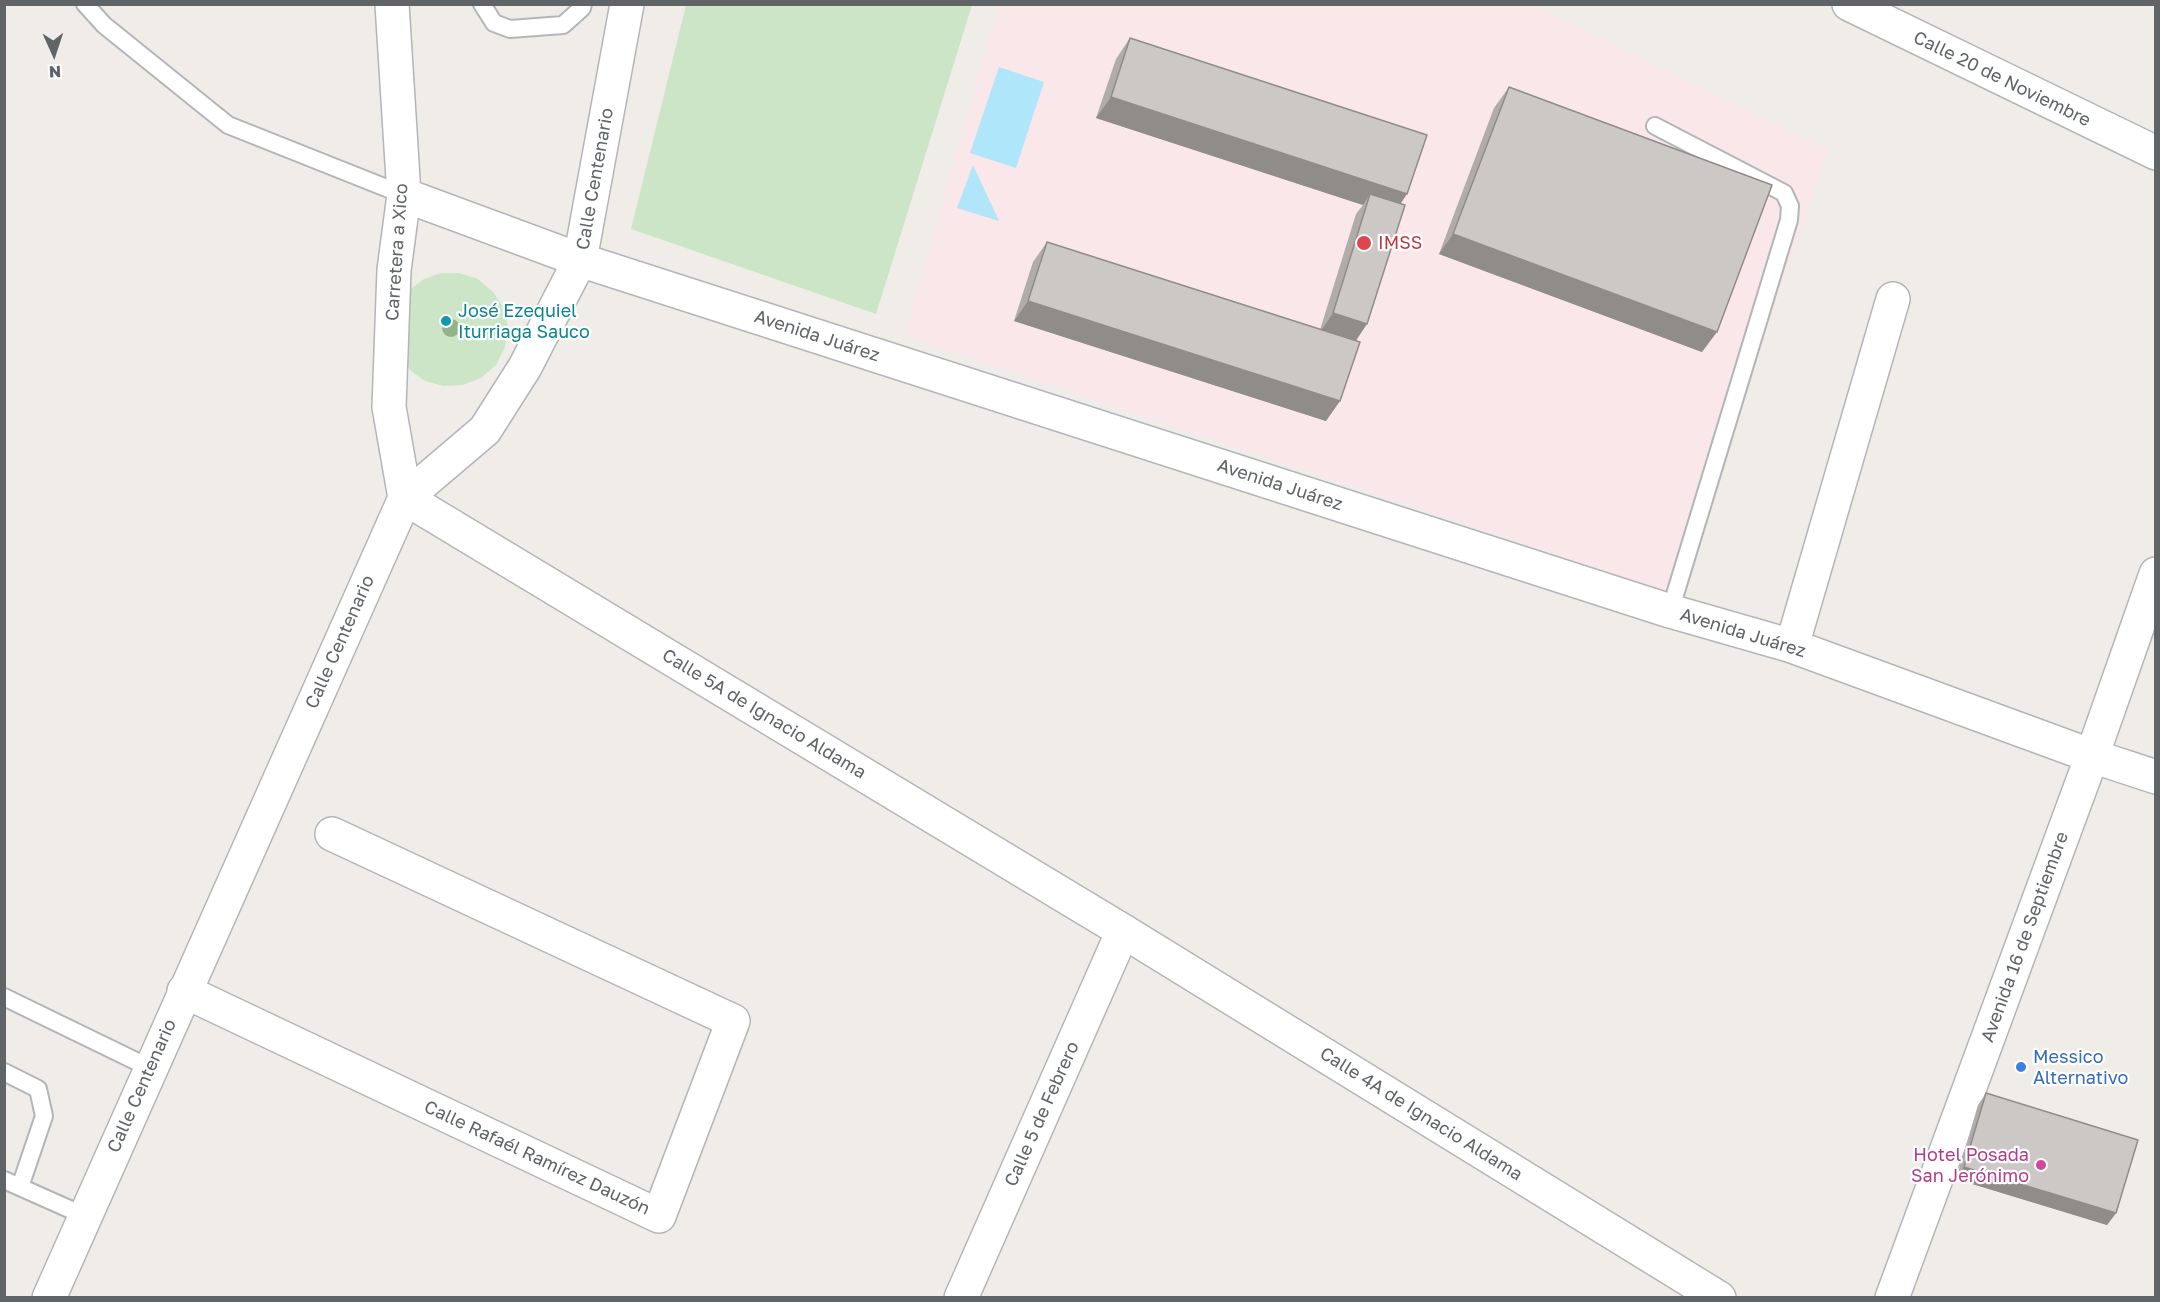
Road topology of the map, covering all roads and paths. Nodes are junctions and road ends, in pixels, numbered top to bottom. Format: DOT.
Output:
graph roads {
  1 [pos="86,4"];
  2 [pos="392,4"];
  3 [pos="482,4"];
  4 [pos="583,4"];
  5 [pos="627,4"];
  6 [pos="1849,4"];
  7 [pos="1655,126"];
  8 [pos="2156,153"];
  9 [pos="404,195"];
  10 [pos="580,260"];
  11 [pos="1893,299"];
  12 [pos="405,498"];
  13 [pos="2156,574"];
  14 [pos="1670,610"];
  15 [pos="1792,646"];
  16 [pos="2092,756"];
  17 [pos="2156,777"];
  18 [pos="332,834"];
  19 [pos="1123,931"];
  20 [pos="184,991"];
  21 [pos="4,997"];
  22 [pos="150,1068"];
  23 [pos="4,1072"];
  24 [pos="12,1183"];
  25 [pos="85,1216"];
  26 [pos="49,1298"];
  27 [pos="961,1298"];
  28 [pos="1719,1298"];
  29 [pos="1892,1298"];
  1 -- 9 [label="lane"];
  2 -- 9 [label="main road, Carretera a Xico"];
  3 -- 4 [label="lane"];
  5 -- 10 [label="main road, Calle Centenario"];
  6 -- 8 [label="main road, Calle 20 de Noviembre"];
  7 -- 14 [label="lane"];
  9 -- 10 [label="main road, Avenida Juárez"];
  9 -- 12 [label="main road, Carretera a Xico"];
  10 -- 12 [label="main road, Calle Centenario"];
  10 -- 14 [label="main road, Avenida Juárez"];
  11 -- 15 [label="main road"];
  12 -- 19 [label="main road, Calle 5A de Ignacio Aldama"];
  12 -- 20 [label="main road, Calle Centenario"];
  13 -- 16 [label="main road, Avenida 16 de Septiembre"];
  14 -- 15 [label="main road, Avenida Juárez"];
  15 -- 16 [label="main road, Avenida Juárez"];
  16 -- 17 [label="main road, Avenida Juárez"];
  16 -- 29 [label="main road, Avenida 16 de Septiembre"];
  18 -- 20 [label="main road, Calle Rafaél Ramírez Dauzón"];
  19 -- 27 [label="main road, Calle 5 de Febrero"];
  19 -- 28 [label="main road, Calle 4A de Ignacio Aldama"];
  20 -- 22 [label="main road, Calle Centenario"];
  21 -- 22 [label="lane"];
  22 -- 25 [label="main road, Calle Centenario"];
  23 -- 24 [label="lane"];
  24 -- 25 [label="lane"];
  25 -- 26 [label="main road, Calle Centenario"];
}
